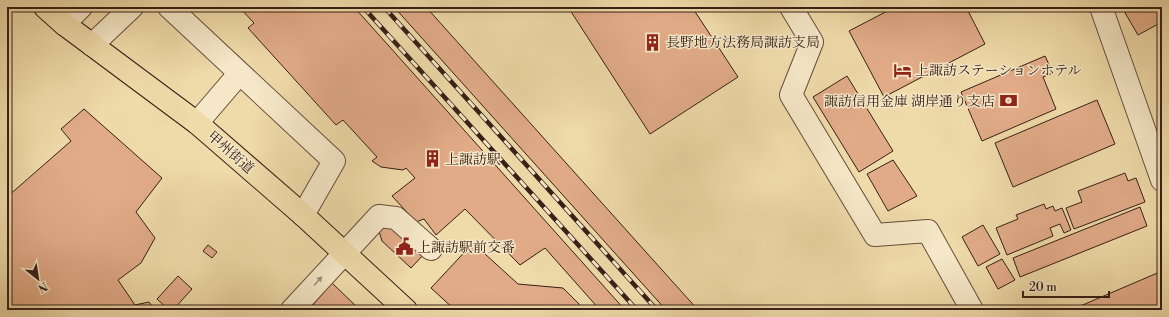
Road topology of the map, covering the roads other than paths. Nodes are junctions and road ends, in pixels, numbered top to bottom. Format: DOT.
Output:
graph roads {
  1 [pos="45,7"];
  2 [pos="81,7"];
  3 [pos="132,7"];
  4 [pos="169,7"];
  5 [pos="790,7"];
  6 [pos="1101,7"];
  7 [pos="64,24"];
  8 [pos="92,45"];
  9 [pos="240,74"];
  10 [pos="197,123"];
  11 [pos="1162,180"];
  12 [pos="303,215"];
  13 [pos="431,249"];
  14 [pos="344,252"];
  15 [pos="292,310"];
  16 [pos="406,310"];
  17 [pos="972,310"];
  1 -- 7 [label="highway, 甲州街道"];
  2 -- 7 [label="street"];
  3 -- 8 [label="street"];
  4 -- 9 [label="street"];
  5 -- 17 [label="street"];
  6 -- 11 [label="street"];
  7 -- 8 [label="highway, 甲州街道"];
  8 -- 10 [label="highway, 甲州街道"];
  9 -- 10 [label="street"];
  9 -- 12 [label="street"];
  10 -- 12 [label="highway, 甲州街道"];
  12 -- 14 [label="highway, 甲州街道"];
  13 -- 14 [label="street"];
  15 -- 14 [label="street, one-way"];
  14 -- 16 [label="highway, 甲州街道"];
}
